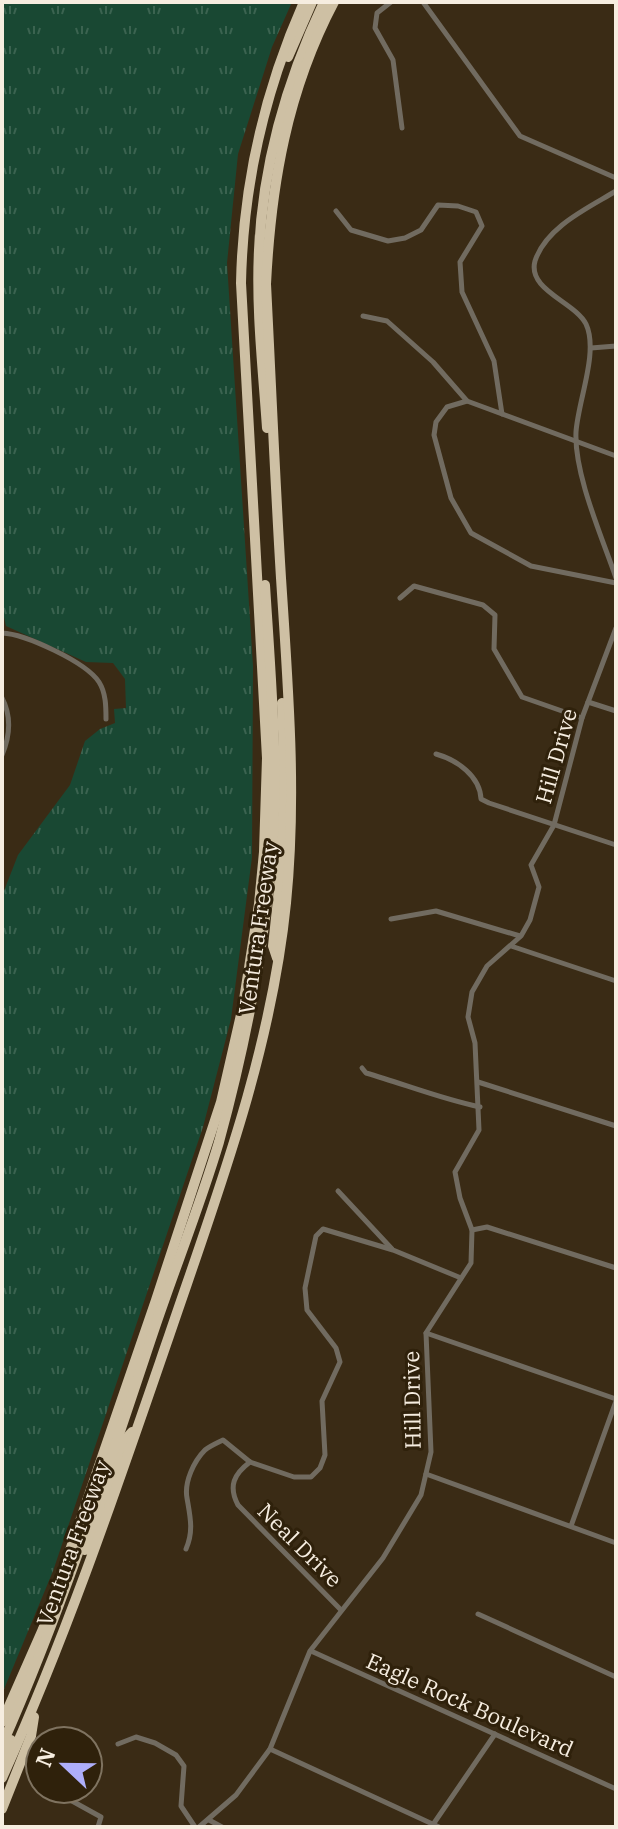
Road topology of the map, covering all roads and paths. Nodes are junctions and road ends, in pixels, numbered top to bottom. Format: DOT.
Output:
graph roads {
  1 [pos="304,2"];
  2 [pos="312,2"];
  3 [pos="324,2"];
  4 [pos="334,2"];
  5 [pos="391,2"];
  6 [pos="423,3"];
  7 [pos="402,128"];
  8 [pos="258,137"];
  9 [pos="616,178"];
  10 [pos="616,191"];
  11 [pos="336,211"];
  12 [pos="363,316"];
  13 [pos="616,346"];
  14 [pos="591,348"];
  15 [pos="467,401"];
  16 [pos="502,414"];
  17 [pos="577,442"];
  18 [pos="616,456"];
  19 [pos="254,500"];
  20 [pos="616,580"];
  21 [pos="400,598"];
  22 [pos="616,628"];
  23 [pos="2,633"];
  24 [pos="2,698"];
  25 [pos="588,702"];
  26 [pos="616,711"];
  27 [pos="582,718"];
  28 [pos="106,719"];
  29 [pos="436,754"];
  30 [pos="2,755"];
  31 [pos="554,825"];
  32 [pos="616,845"];
  33 [pos="391,919"];
  34 [pos="521,936"];
  35 [pos="510,946"];
  36 [pos="278,960"];
  37 [pos="616,981"];
  38 [pos="362,1068"];
  39 [pos="478,1082"];
  40 [pos="480,1107"];
  41 [pos="616,1126"];
  42 [pos="338,1191"];
  43 [pos="472,1230"];
  44 [pos="393,1250"];
  45 [pos="616,1268"];
  46 [pos="461,1278"];
  47 [pos="426,1333"];
  48 [pos="616,1400"];
  49 [pos="137,1428"];
  50 [pos="250,1462"];
  51 [pos="426,1474"];
  52 [pos="571,1526"];
  53 [pos="616,1543"];
  54 [pos="186,1549"];
  55 [pos="341,1610"];
  56 [pos="478,1614"];
  57 [pos="310,1651"];
  58 [pos="616,1677"];
  59 [pos="36,1700"];
  60 [pos="2,1722"];
  61 [pos="495,1734"];
  62 [pos="118,1744"];
  63 [pos="2,1745"];
  64 [pos="270,1749"];
  65 [pos="2,1759"];
  66 [pos="2,1778"];
  67 [pos="616,1789"];
  68 [pos="79,1805"];
  69 [pos="2,1809"];
  70 [pos="209,1820"];
  71 [pos="435,1826"];
  72 [pos="98,1827"];
  73 [pos="197,1827"];
  74 [pos="222,1827"];
  1 -- 8 [label="highway, Ventura Freeway"];
  2 -- 8 [label="highway"];
  3 -- 36 [label="highway"];
  4 -- 36 [label="highway, Ventura Freeway"];
  5 -- 7 [label="street"];
  6 -- 9 [label="street"];
  8 -- 19 [label="highway, Ventura Freeway"];
  10 -- 14 [label="street"];
  11 -- 16 [label="street"];
  12 -- 15 [label="street"];
  13 -- 14 [label="street"];
  14 -- 17 [label="street"];
  15 -- 16 [label="street"];
  15 -- 20 [label="street"];
  16 -- 17 [label="street"];
  17 -- 18 [label="street"];
  17 -- 20 [label="street"];
  19 -- 60 [label="highway, Ventura Freeway"];
  19 -- 63 [label="highway"];
  21 -- 27 [label="street"];
  22 -- 25 [label="street, Hill Drive"];
  23 -- 28 [label="street"];
  24 -- 30 [label="street"];
  25 -- 26 [label="street"];
  25 -- 27 [label="street, Hill Drive"];
  27 -- 31 [label="street, Hill Drive"];
  29 -- 31 [label="street"];
  31 -- 32 [label="street"];
  31 -- 34 [label="street, Hill Drive"];
  33 -- 34 [label="street"];
  34 -- 35 [label="street, Hill Drive"];
  35 -- 37 [label="street"];
  35 -- 39 [label="street, Hill Drive"];
  36 -- 49 [label="highway, Ventura Freeway"];
  38 -- 40 [label="street"];
  39 -- 40 [label="street, Hill Drive"];
  39 -- 41 [label="street"];
  40 -- 43 [label="street, Hill Drive"];
  42 -- 44 [label="street"];
  43 -- 45 [label="street"];
  43 -- 46 [label="street, Hill Drive"];
  44 -- 46 [label="street"];
  44 -- 50 [label="street"];
  46 -- 47 [label="street, Hill Drive"];
  47 -- 48 [label="street"];
  47 -- 51 [label="street, Hill Drive"];
  48 -- 52 [label="street"];
  49 -- 59 [label="highway, Ventura Freeway"];
  49 -- 65 [label="highway"];
  50 -- 54 [label="street"];
  50 -- 55 [label="street, Neal Drive"];
  51 -- 52 [label="street"];
  51 -- 55 [label="street, Hill Drive"];
  52 -- 53 [label="street"];
  55 -- 57 [label="street, Hill Drive"];
  56 -- 58 [label="street"];
  57 -- 61 [label="street, Eagle Rock Boulevard"];
  57 -- 64 [label="street, Hill Drive"];
  59 -- 66 [label="highway, Ventura Freeway"];
  59 -- 69 [label="highway"];
  61 -- 67 [label="street, Eagle Rock Boulevard"];
  61 -- 71 [label="street"];
  62 -- 73 [label="street"];
  64 -- 70 [label="street, Hill Drive"];
  64 -- 71 [label="street"];
  68 -- 72 [label="street"];
  70 -- 73 [label="street, Hill Drive"];
  70 -- 74 [label="street"];
}
